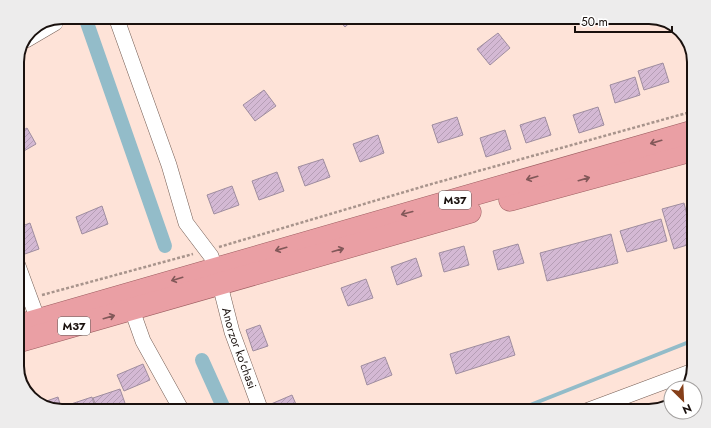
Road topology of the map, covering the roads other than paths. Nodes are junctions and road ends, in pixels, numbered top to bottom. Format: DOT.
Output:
graph roads {
  1 [pos="119,24"];
  2 [pos="50,26"];
  3 [pos="36,34"];
  4 [pos="687,133"];
  5 [pos="687,152"];
  6 [pos="214,268"];
  7 [pos="24,282"];
  8 [pos="129,302"];
  9 [pos="38,320"];
  10 [pos="24,324"];
  11 [pos="24,340"];
  12 [pos="687,373"];
  13 [pos="178,404"];
  14 [pos="258,404"];
  15 [pos="605,404"];
  1 -- 6 [label="street"];
  2 -- 3 [label="street"];
  4 -- 6 [label="highway, M37, one-way"];
  6 -- 5 [label="highway, M37, one-way"];
  6 -- 8 [label="highway, M37"];
  6 -- 14 [label="street, Anorzor ko'chasi"];
  7 -- 9 [label="street"];
  8 -- 9 [label="highway, M37"];
  11 -- 8 [label="highway, M37, one-way"];
  8 -- 13 [label="street"];
  9 -- 10 [label="highway, M37"];
  12 -- 15 [label="street"];
}
